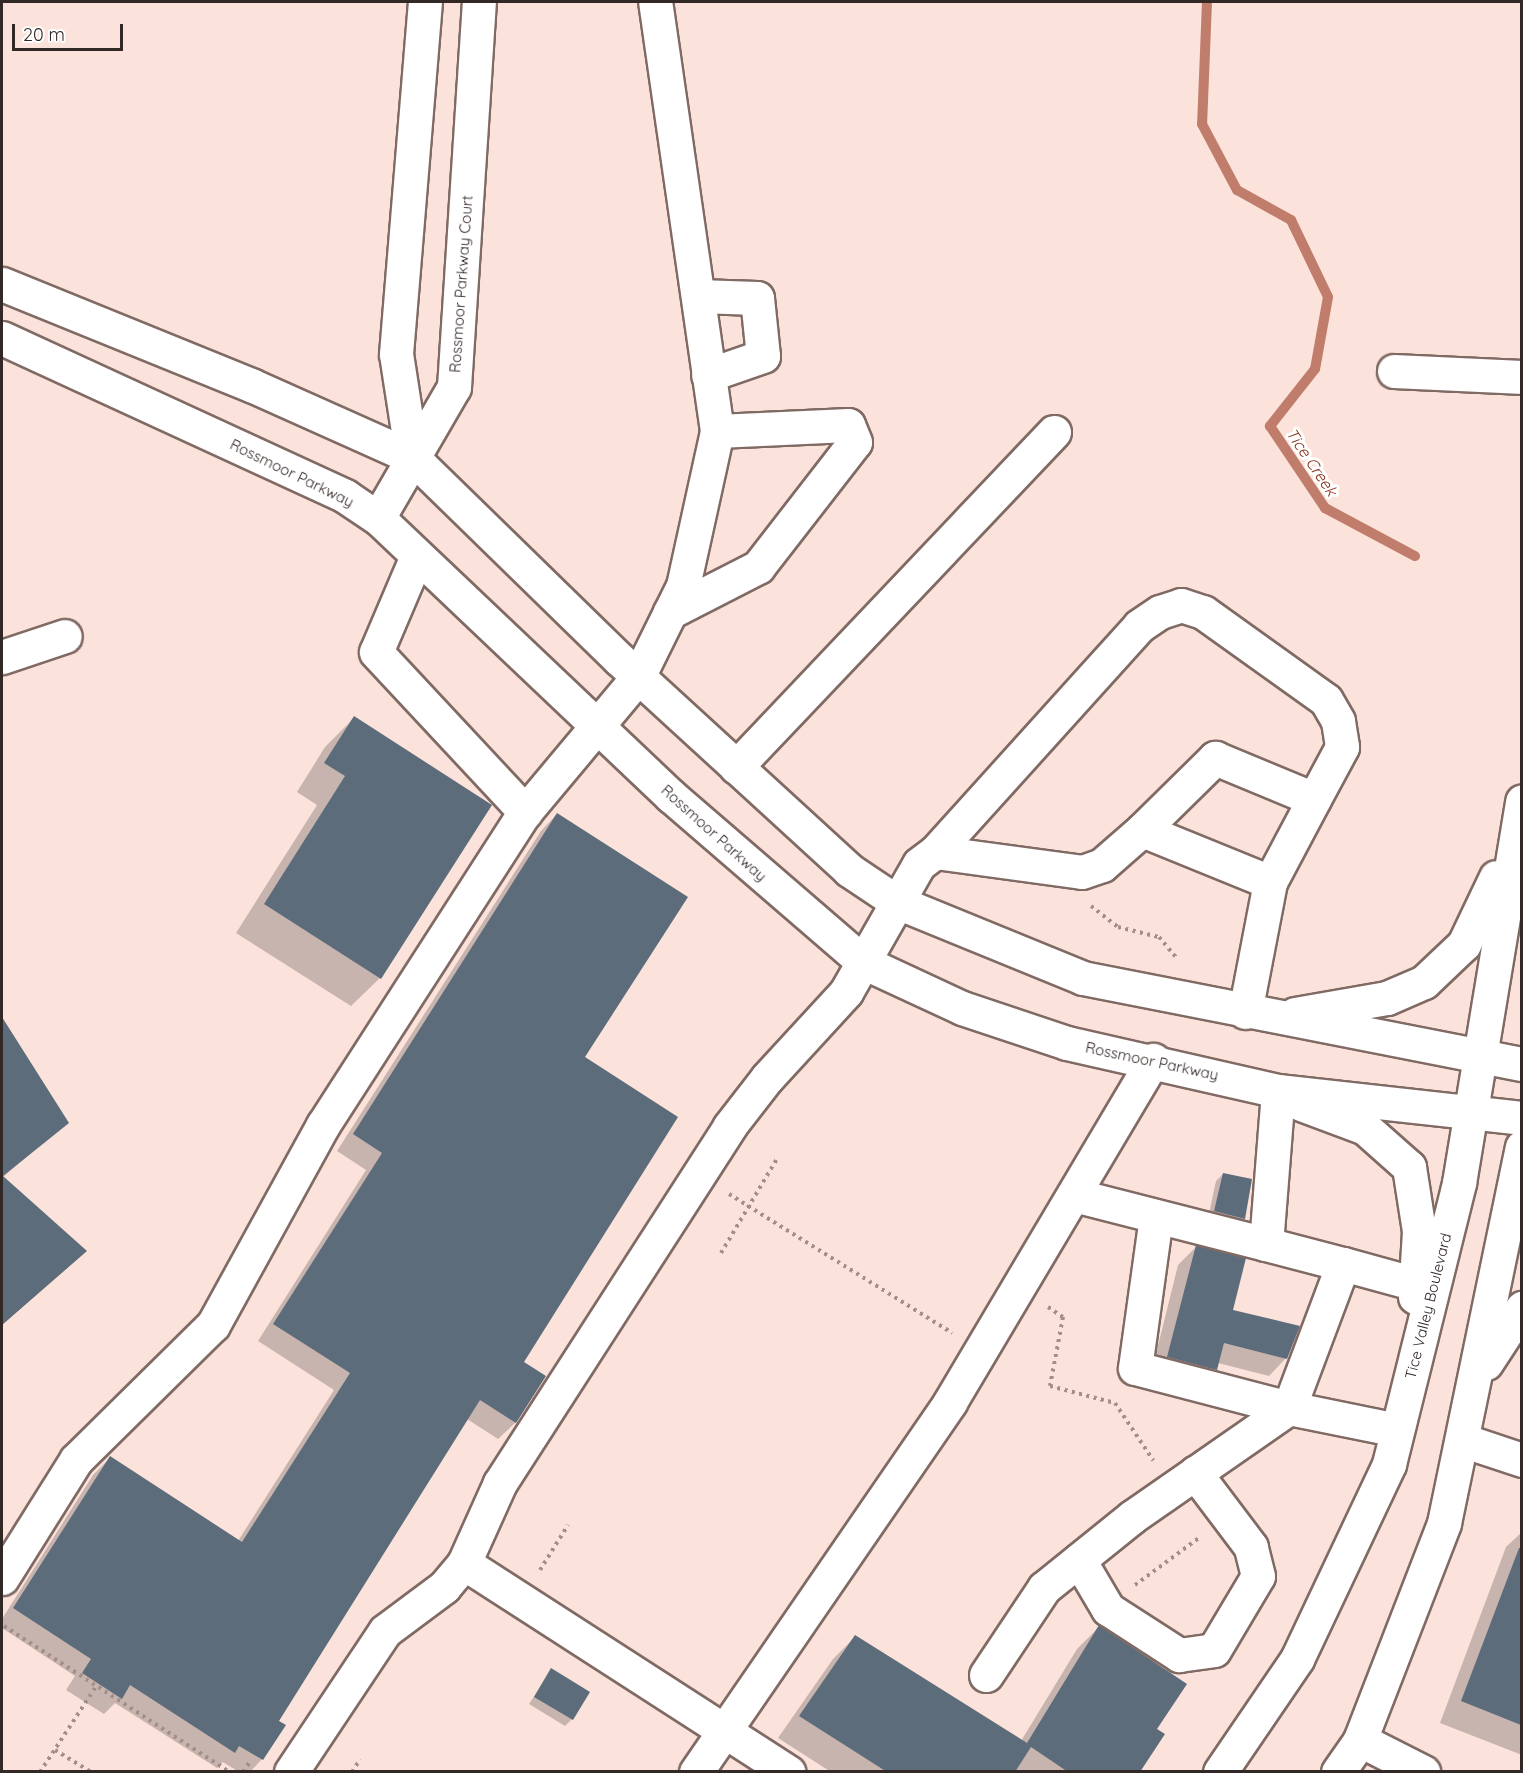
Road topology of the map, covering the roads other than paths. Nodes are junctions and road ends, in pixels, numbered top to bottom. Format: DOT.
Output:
graph roads {
  1 [pos="425,2"];
  2 [pos="479,2"];
  3 [pos="655,2"];
  4 [pos="2,284"];
  5 [pos="698,296"];
  6 [pos="2,338"];
  7 [pos="1394,371"];
  8 [pos="708,375"];
  9 [pos="1521,377"];
  10 [pos="717,431"];
  11 [pos="1054,432"];
  12 [pos="412,457"];
  13 [pos="378,518"];
  14 [pos="417,556"];
  15 [pos="670,612"];
  16 [pos="65,636"];
  17 [pos="2,657"];
  18 [pos="638,677"];
  19 [pos="598,728"];
  20 [pos="736,767"];
  21 [pos="1314,799"];
  22 [pos="1520,808"];
  23 [pos="525,812"];
  24 [pos="1142,830"];
  25 [pos="935,852"];
  26 [pos="1270,882"];
  27 [pos="897,902"];
  28 [pos="863,962"];
  29 [pos="1259,1015"];
  30 [pos="1480,1056"];
  31 [pos="1153,1060"];
  32 [pos="1521,1064"];
  33 [pos="1278,1091"];
  34 [pos="1471,1111"];
  35 [pos="1521,1118"];
  36 [pos="1521,1147"];
  37 [pos="1074,1195"];
  38 [pos="1156,1216"];
  39 [pos="1266,1244"];
  40 [pos="1343,1264"];
  41 [pos="1416,1284"];
  42 [pos="1521,1308"];
  43 [pos="1414,1361"];
  44 [pos="1475,1379"];
  45 [pos="1289,1408"];
  46 [pos="1397,1430"];
  47 [pos="1462,1440"];
  48 [pos="1521,1460"];
  49 [pos="1195,1473"];
  50 [pos="1079,1560"];
  51 [pos="464,1563"];
  52 [pos="2,1578"];
  53 [pos="986,1675"];
  54 [pos="726,1730"];
  55 [pos="1360,1740"];
  56 [pos="291,1772"];
  57 [pos="696,1772"];
  58 [pos="788,1772"];
  59 [pos="1220,1772"];
  60 [pos="1338,1772"];
  61 [pos="1423,1772"];
  1 -- 12 [label="street"];
  2 -- 12 [label="street, Rossmoor Parkway Court"];
  3 -- 5 [label="street"];
  4 -- 12 [label="street"];
  5 -- 8 [label="street"];
  5 -- 8 [label="street"];
  6 -- 13 [label="street, Rossmoor Parkway"];
  7 -- 9 [label="street"];
  8 -- 10 [label="street"];
  10 -- 15 [label="street"];
  10 -- 15 [label="street"];
  11 -- 20 [label="street"];
  12 -- 13 [label="street, Rossmoor Parkway Court"];
  12 -- 18 [label="street"];
  13 -- 14 [label="street, Rossmoor Parkway"];
  14 -- 19 [label="street, Rossmoor Parkway"];
  14 -- 23 [label="street"];
  15 -- 18 [label="street"];
  16 -- 17 [label="street"];
  18 -- 19 [label="street"];
  18 -- 20 [label="street"];
  19 -- 23 [label="street"];
  19 -- 28 [label="street, Rossmoor Parkway"];
  20 -- 27 [label="street"];
  21 -- 24 [label="street"];
  21 -- 25 [label="street"];
  21 -- 26 [label="street"];
  22 -- 29 [label="street"];
  22 -- 30 [label="street, Tice Valley Boulevard"];
  23 -- 52 [label="street"];
  24 -- 25 [label="street"];
  24 -- 26 [label="street"];
  25 -- 27 [label="street"];
  26 -- 29 [label="street"];
  27 -- 28 [label="street"];
  27 -- 29 [label="street"];
  28 -- 31 [label="street, Rossmoor Parkway"];
  28 -- 51 [label="street"];
  29 -- 30 [label="street"];
  30 -- 32 [label="street"];
  30 -- 34 [label="street, Tice Valley Boulevard"];
  31 -- 33 [label="street, Rossmoor Parkway"];
  31 -- 37 [label="street"];
  33 -- 34 [label="street, Rossmoor Parkway"];
  33 -- 39 [label="street"];
  33 -- 41 [label="street"];
  34 -- 35 [label="street, Rossmoor Parkway"];
  34 -- 43 [label="street, Tice Valley Boulevard"];
  36 -- 44 [label="street"];
  37 -- 38 [label="street"];
  37 -- 54 [label="street"];
  38 -- 39 [label="street"];
  38 -- 45 [label="street"];
  39 -- 40 [label="street"];
  40 -- 41 [label="street"];
  40 -- 45 [label="street"];
  41 -- 43 [label="street"];
  42 -- 44 [label="street"];
  43 -- 46 [label="street, Tice Valley Boulevard"];
  44 -- 47 [label="street"];
  45 -- 46 [label="street"];
  45 -- 49 [label="street"];
  46 -- 59 [label="street, Tice Valley Boulevard"];
  47 -- 48 [label="street"];
  47 -- 55 [label="street"];
  49 -- 50 [label="street"];
  49 -- 50 [label="street"];
  50 -- 53 [label="street"];
  51 -- 54 [label="street"];
  51 -- 56 [label="street"];
  54 -- 57 [label="street"];
  54 -- 58 [label="street"];
  55 -- 60 [label="street"];
  55 -- 61 [label="street"];
}
